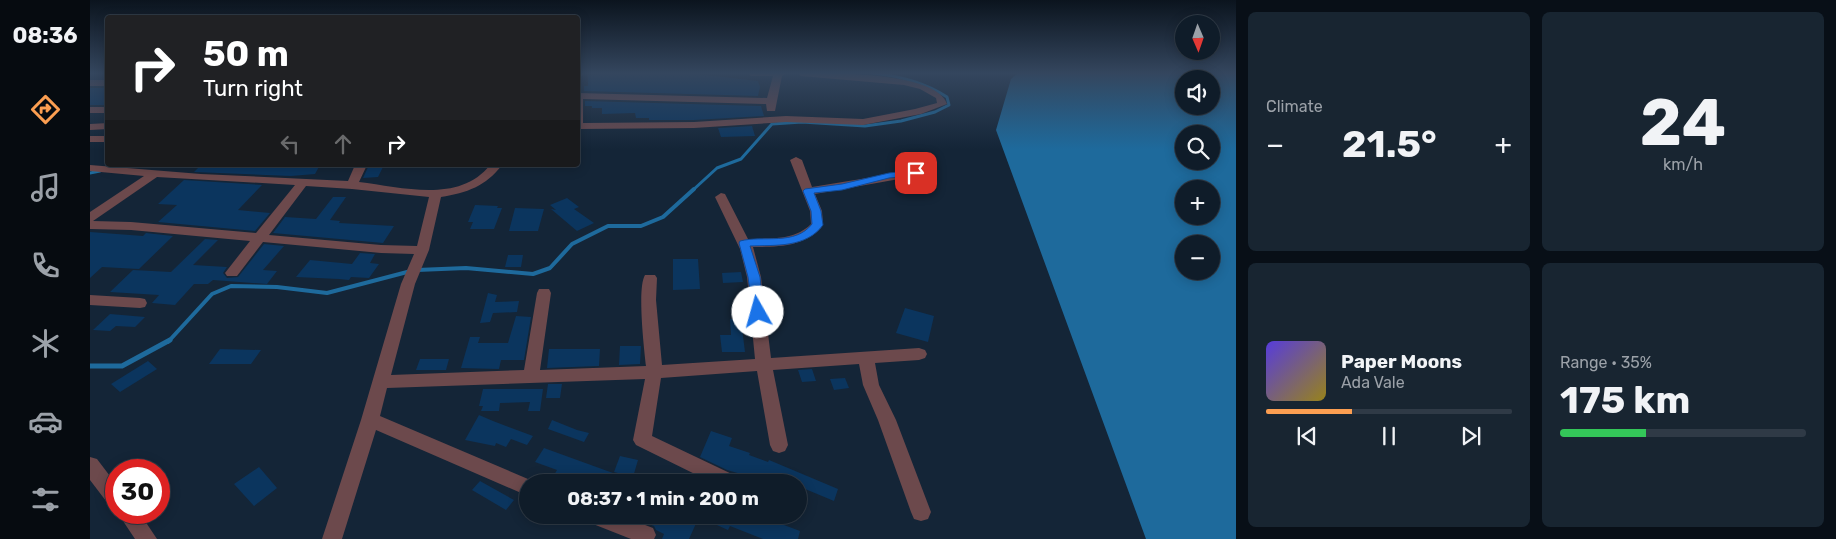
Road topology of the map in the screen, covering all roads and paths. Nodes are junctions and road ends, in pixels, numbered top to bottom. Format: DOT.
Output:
graph roads {
  1 [pos="661,98"];
  2 [pos="772,98"];
  3 [pos="940,98"];
  4 [pos="771,101"];
  5 [pos="90,110"];
  6 [pos="105,110"];
  7 [pos="772,120"];
  8 [pos="105,126"];
  9 [pos="580,126"];
  10 [pos="90,127"];
  11 [pos="90,139"];
  12 [pos="105,139"];
  13 [pos="796,160"];
  14 [pos="361,167"];
  15 [pos="495,167"];
  16 [pos="100,168"];
  17 [pos="156,169"];
  18 [pos="916,173"];
  19 [pos="303,182"];
  20 [pos="352,185"];
  21 [pos="808,191"];
  22 [pos="436,194"];
  23 [pos="721,197"];
  24 [pos="90,218"];
  25 [pos="90,225"];
  26 [pos="257,238"];
  27 [pos="744,243"];
  28 [pos="420,255"];
  29 [pos="232,272"];
  30 [pos="650,278"];
  31 [pos="544,293"];
  32 [pos="90,300"];
  33 [pos="140,303"];
  34 [pos="918,354"];
  35 [pos="866,357"];
  36 [pos="764,364"];
  37 [pos="654,372"];
  38 [pos="531,377"];
  39 [pos="381,382"];
  40 [pos="370,420"];
  41 [pos="779,445"];
  42 [pos="90,465"];
  43 [pos="712,474"];
  44 [pos="519,483"];
  45 [pos="105,485"];
  46 [pos="921,512"];
  47 [pos="136,524"];
  48 [pos="618,524"];
  49 [pos="646,535"];
  50 [pos="147,539"];
  51 [pos="332,539"];
  1 -- 4 [label="street"];
  2 -- 4 [label="street"];
  3 -- 7 [label="street"];
  4 -- 7 [label="street"];
  5 -- 6 [label="street"];
  7 -- 9 [label="street"];
  8 -- 10 [label="street"];
  11 -- 12 [label="street"];
  13 -- 21 [label="street"];
  14 -- 20 [label="street"];
  15 -- 22 [label="street"];
  16 -- 17 [label="street"];
  17 -- 19 [label="street"];
  17 -- 24 [label="street"];
  18 -- 21 [label="street"];
  19 -- 20 [label="street"];
  19 -- 26 [label="street"];
  20 -- 22 [label="street"];
  21 -- 27 [label="street"];
  22 -- 28 [label="street"];
  23 -- 27 [label="street"];
  25 -- 26 [label="street"];
  26 -- 28 [label="street"];
  26 -- 29 [label="street"];
  27 -- 36 [label="street"];
  28 -- 39 [label="street"];
  30 -- 37 [label="street"];
  31 -- 38 [label="street"];
  32 -- 33 [label="street"];
  34 -- 35 [label="street"];
  35 -- 36 [label="street"];
  35 -- 46 [label="street"];
  36 -- 37 [label="street"];
  36 -- 41 [label="street"];
  37 -- 38 [label="street"];
  37 -- 43 [label="street"];
  38 -- 39 [label="street"];
  39 -- 40 [label="street"];
  40 -- 44 [label="street"];
  40 -- 51 [label="street"];
  42 -- 45 [label="street"];
  47 -- 50 [label="street"];
  48 -- 49 [label="street"];
}
